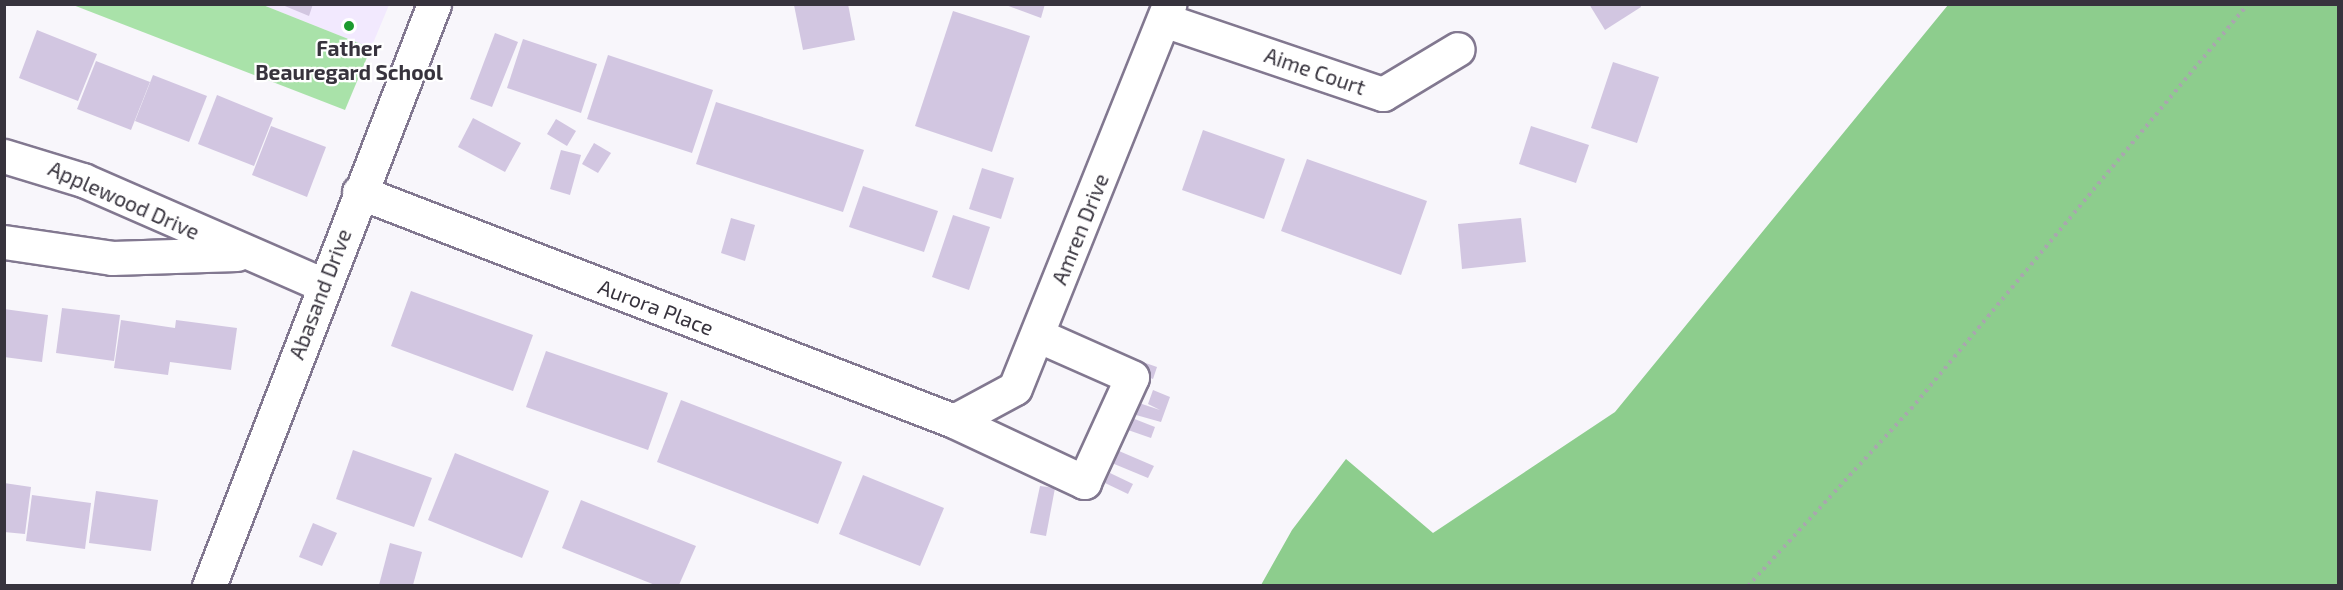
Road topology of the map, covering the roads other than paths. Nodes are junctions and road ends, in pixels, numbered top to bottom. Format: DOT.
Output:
graph roads {
  1 [pos="434,4"];
  2 [pos="1167,12"];
  3 [pos="1458,49"];
  4 [pos="4,156"];
  5 [pos="359,192"];
  6 [pos="4,242"];
  7 [pos="242,253"];
  8 [pos="323,285"];
  9 [pos="1037,335"];
  10 [pos="954,421"];
  11 [pos="209,585"];
  1 -- 5 [label="street, Abasand Drive"];
  2 -- 3 [label="street, Aime Court"];
  2 -- 9 [label="street, Amren Drive"];
  4 -- 7 [label="street, Applewood Drive"];
  5 -- 8 [label="street, Abasand Drive"];
  5 -- 10 [label="street, Aurora Place"];
  6 -- 7 [label="street, Applewood Drive"];
  7 -- 8 [label="street, Applewood Drive"];
  8 -- 11 [label="street, Abasand Drive"];
  9 -- 10 [label="street, Amren Drive"];
  9 -- 10 [label="street, Aurora Place"];
}
